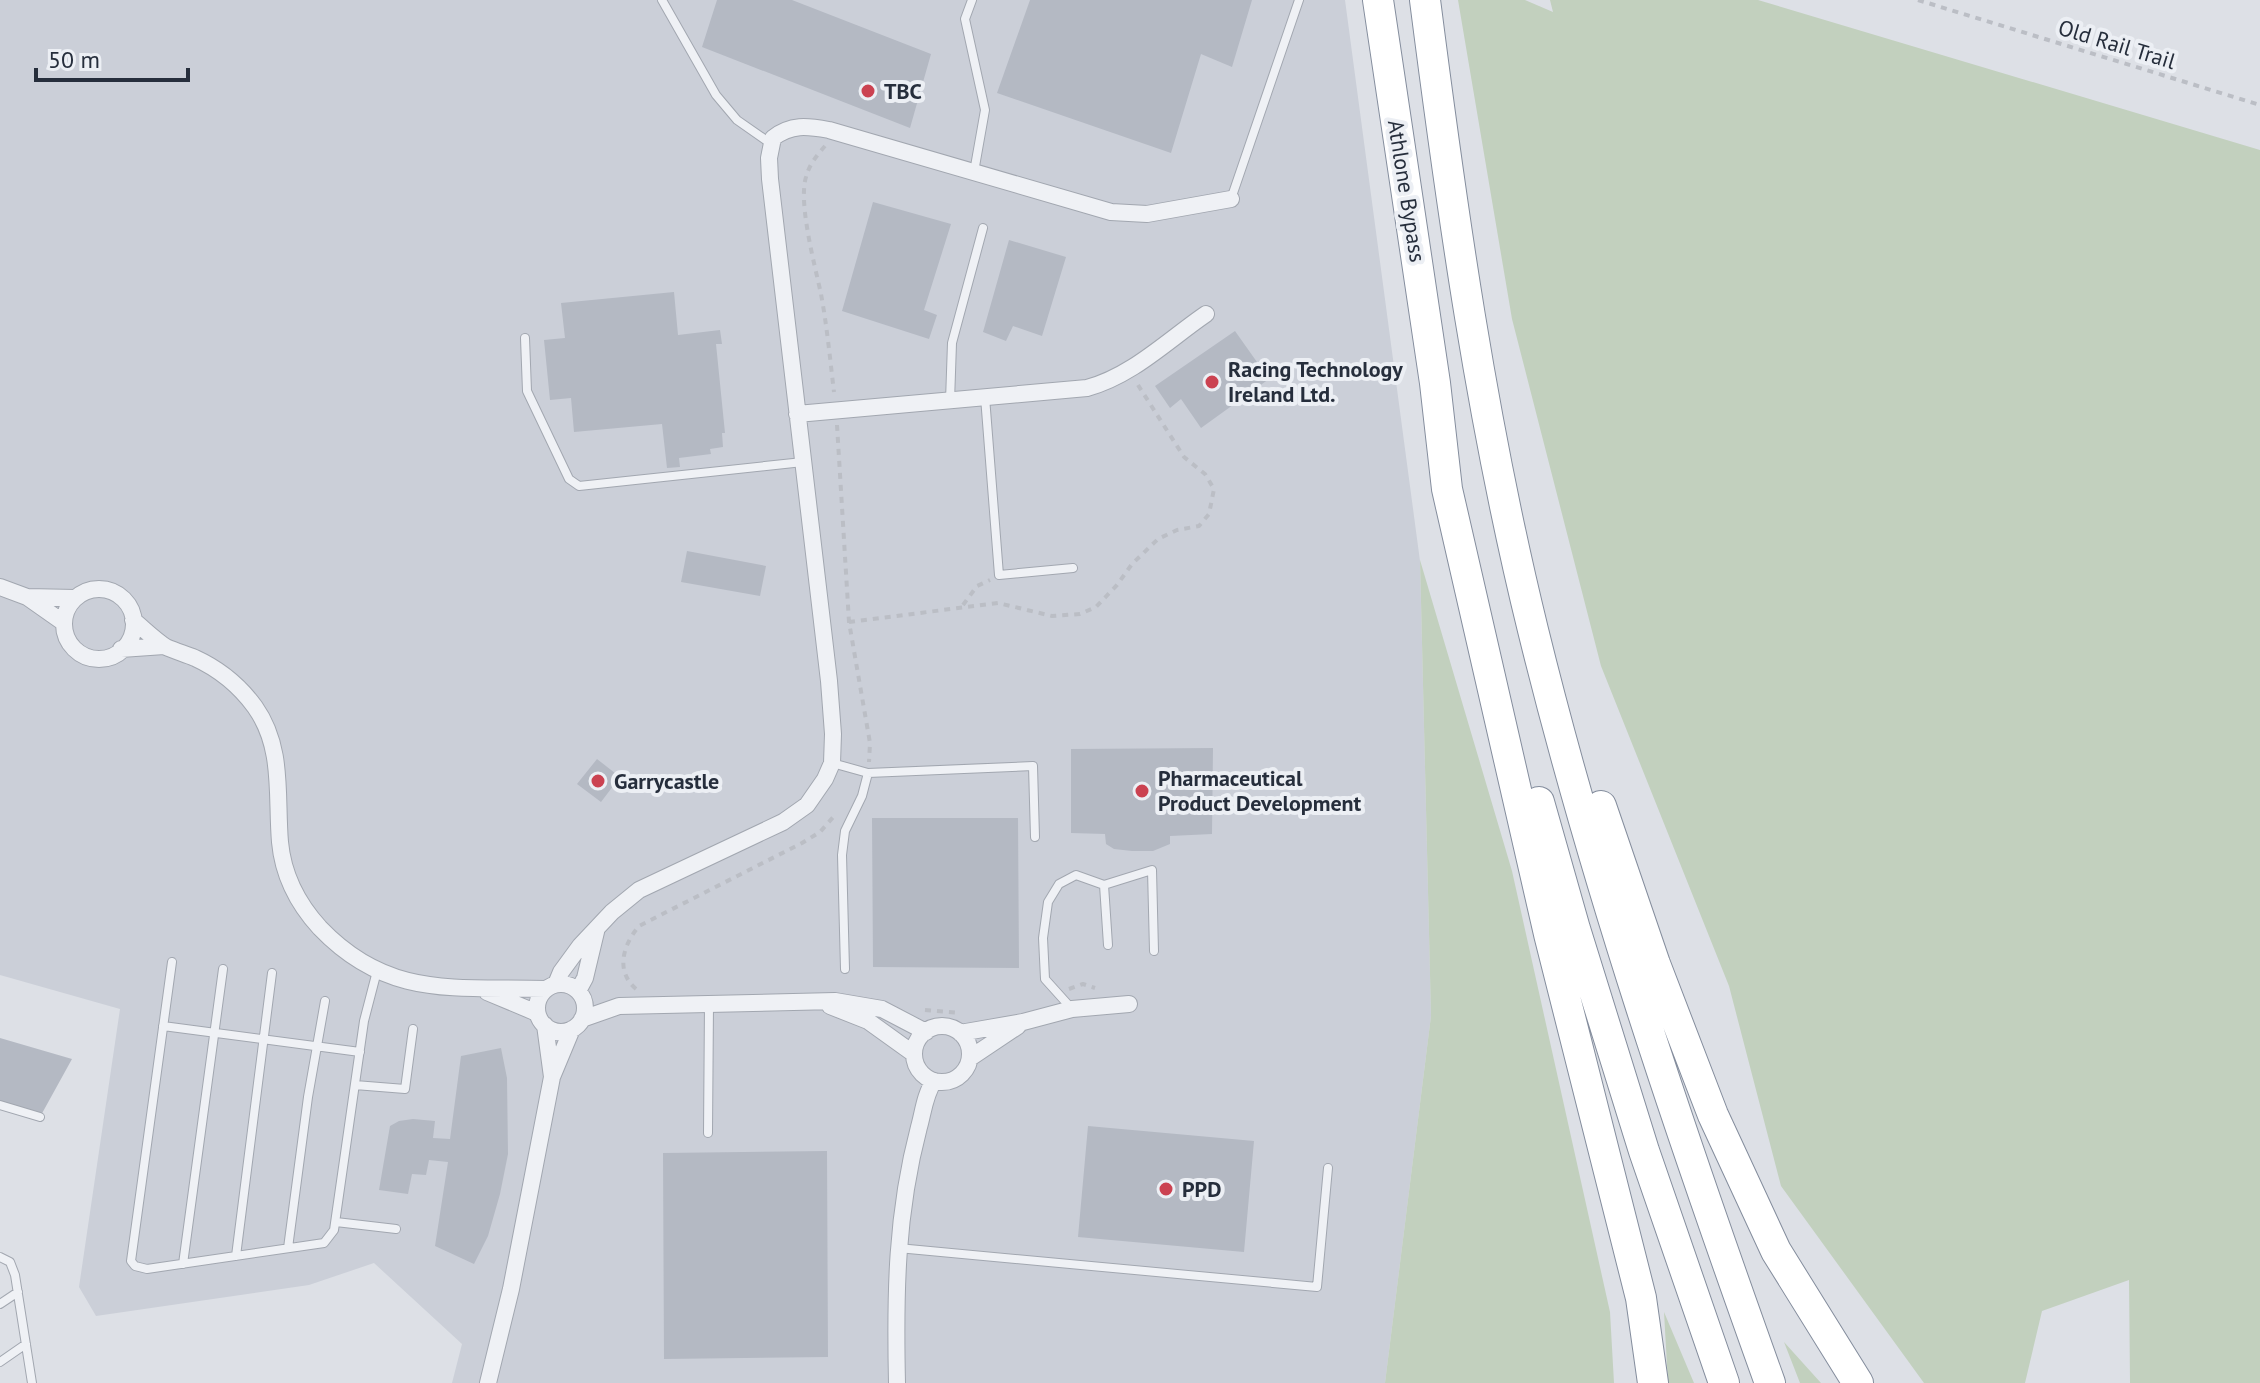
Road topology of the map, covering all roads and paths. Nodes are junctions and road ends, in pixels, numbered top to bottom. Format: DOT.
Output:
graph roads {
  1 [pos="662,0"];
  2 [pos="972,0"];
  3 [pos="1299,0"];
  4 [pos="1378,0"];
  5 [pos="1425,0"];
  6 [pos="1918,0"];
  7 [pos="2260,105"];
  8 [pos="837,132"];
  9 [pos="770,143"];
  10 [pos="974,172"];
  11 [pos="1231,199"];
  12 [pos="983,228"];
  13 [pos="1206,314"];
  14 [pos="525,338"];
  15 [pos="1128,371"];
  16 [pos="1479,373"];
  17 [pos="1435,383"];
  18 [pos="985,397"];
  19 [pos="950,401"];
  20 [pos="836,411"];
  21 [pos="797,414"];
  22 [pos="803,462"];
  23 [pos="1073,568"];
  24 [pos="999,575"];
  25 [pos="0,587"];
  26 [pos="27,597"];
  27 [pos="75,598"];
  28 [pos="963,605"];
  29 [pos="133,620"];
  30 [pos="849,622"];
  31 [pos="64,623"];
  32 [pos="822,626"];
  33 [pos="164,646"];
  34 [pos="121,649"];
  35 [pos="832,763"];
  36 [pos="868,773"];
  37 [pos="837,814"];
  38 [pos="1035,837"];
  39 [pos="1104,885"];
  40 [pos="596,930"];
  41 [pos="1108,945"];
  42 [pos="1154,951"];
  43 [pos="172,962"];
  44 [pos="223,969"];
  45 [pos="845,969"];
  46 [pos="377,971"];
  47 [pos="272,973"];
  48 [pos="551,987"];
  49 [pos="1100,989"];
  50 [pos="483,991"];
  51 [pos="648,992"];
  52 [pos="579,993"];
  53 [pos="1057,993"];
  54 [pos="325,1001"];
  55 [pos="821,1003"];
  56 [pos="709,1004"];
  57 [pos="1129,1004"];
  58 [pos="619,1006"];
  59 [pos="915,1008"];
  60 [pos="1072,1009"];
  61 [pos="969,1013"];
  62 [pos="541,1019"];
  63 [pos="1023,1022"];
  64 [pos="577,1024"];
  65 [pos="163,1026"];
  66 [pos="413,1029"];
  67 [pos="926,1032"];
  68 [pos="214,1033"];
  69 [pos="960,1033"];
  70 [pos="262,1040"];
  71 [pos="317,1046"];
  72 [pos="360,1052"];
  73 [pos="914,1054"];
  74 [pos="970,1058"];
  75 [pos="552,1077"];
  76 [pos="934,1081"];
  77 [pos="355,1085"];
  78 [pos="0,1105"];
  79 [pos="40,1117"];
  80 [pos="708,1133"];
  81 [pos="1328,1168"];
  82 [pos="336,1222"];
  83 [pos="396,1229"];
  84 [pos="288,1248"];
  85 [pos="897,1248"];
  86 [pos="236,1256"];
  87 [pos="0,1257"];
  88 [pos="183,1264"];
  89 [pos="18,1292"];
  90 [pos="0,1304"];
  91 [pos="26,1344"];
  92 [pos="0,1362"];
  93 [pos="32,1383"];
  94 [pos="488,1383"];
  95 [pos="897,1383"];
  96 [pos="1653,1383"];
  97 [pos="1724,1383"];
  98 [pos="1770,1383"];
  99 [pos="1858,1383"];
  1 -- 9 [label="lane"];
  2 -- 10 [label="lane"];
  3 -- 11 [label="lane"];
  4 -- 17 [label="highway, Athlone Bypass"];
  5 -- 16 [label="highway, Athlone Bypass"];
  6 -- 7 [label="path, Old Rail Trail"];
  8 -- 9 [label="street"];
  8 -- 10 [label="street"];
  8 -- 20 [label="path"];
  9 -- 21 [label="street"];
  10 -- 11 [label="street"];
  12 -- 19 [label="lane"];
  13 -- 15 [label="street"];
  14 -- 22 [label="lane"];
  15 -- 18 [label="street"];
  15 -- 28 [label="path"];
  16 -- 98 [label="highway"];
  16 -- 99 [label="highway"];
  17 -- 96 [label="highway"];
  17 -- 97 [label="highway"];
  18 -- 19 [label="street"];
  18 -- 24 [label="lane"];
  19 -- 20 [label="street"];
  20 -- 21 [label="street"];
  20 -- 30 [label="path"];
  21 -- 22 [label="street"];
  22 -- 32 [label="street"];
  23 -- 24 [label="lane"];
  24 -- 28 [label="path"];
  25 -- 26 [label="street"];
  26 -- 27 [label="street"];
  26 -- 31 [label="street"];
  27 -- 29 [label="street"];
  27 -- 31 [label="street"];
  28 -- 30 [label="path"];
  29 -- 33 [label="street"];
  29 -- 34 [label="street"];
  30 -- 32 [label="path"];
  30 -- 36 [label="path"];
  31 -- 34 [label="street"];
  32 -- 35 [label="street"];
  33 -- 34 [label="street"];
  33 -- 46 [label="street"];
  35 -- 36 [label="lane"];
  35 -- 40 [label="street"];
  36 -- 38 [label="lane"];
  36 -- 45 [label="lane"];
  37 -- 51 [label="path"];
  39 -- 41 [label="lane"];
  39 -- 42 [label="lane"];
  39 -- 53 [label="lane"];
  40 -- 48 [label="street"];
  40 -- 52 [label="street"];
  43 -- 65 [label="lane"];
  44 -- 68 [label="lane"];
  46 -- 50 [label="street"];
  46 -- 72 [label="lane"];
  47 -- 70 [label="lane"];
  48 -- 50 [label="street"];
  48 -- 52 [label="street"];
  48 -- 62 [label="street"];
  49 -- 53 [label="path"];
  50 -- 62 [label="street"];
  52 -- 58 [label="street"];
  52 -- 64 [label="street"];
  53 -- 60 [label="lane"];
  54 -- 71 [label="lane"];
  55 -- 56 [label="street"];
  55 -- 67 [label="street"];
  55 -- 73 [label="street"];
  56 -- 58 [label="street"];
  56 -- 80 [label="lane"];
  57 -- 60 [label="street"];
  58 -- 64 [label="street"];
  59 -- 61 [label="path"];
  60 -- 63 [label="street"];
  62 -- 64 [label="street"];
  62 -- 75 [label="street"];
  63 -- 69 [label="street"];
  63 -- 74 [label="street"];
  64 -- 75 [label="street"];
  65 -- 68 [label="lane"];
  65 -- 88 [label="lane"];
  66 -- 77 [label="lane"];
  67 -- 69 [label="street"];
  67 -- 73 [label="street"];
  68 -- 70 [label="lane"];
  68 -- 88 [label="lane"];
  69 -- 74 [label="street"];
  70 -- 71 [label="lane"];
  70 -- 86 [label="lane"];
  71 -- 72 [label="lane"];
  71 -- 84 [label="lane"];
  72 -- 77 [label="lane"];
  73 -- 76 [label="street"];
  74 -- 76 [label="street"];
  75 -- 94 [label="street"];
  76 -- 85 [label="street"];
  77 -- 82 [label="lane"];
  78 -- 79 [label="lane"];
  81 -- 85 [label="lane"];
  82 -- 83 [label="lane"];
  82 -- 84 [label="lane"];
  84 -- 86 [label="lane"];
  85 -- 95 [label="street"];
  86 -- 88 [label="lane"];
  87 -- 89 [label="lane"];
  89 -- 90 [label="lane"];
  89 -- 91 [label="lane"];
  91 -- 92 [label="lane"];
  91 -- 93 [label="lane"];
}
